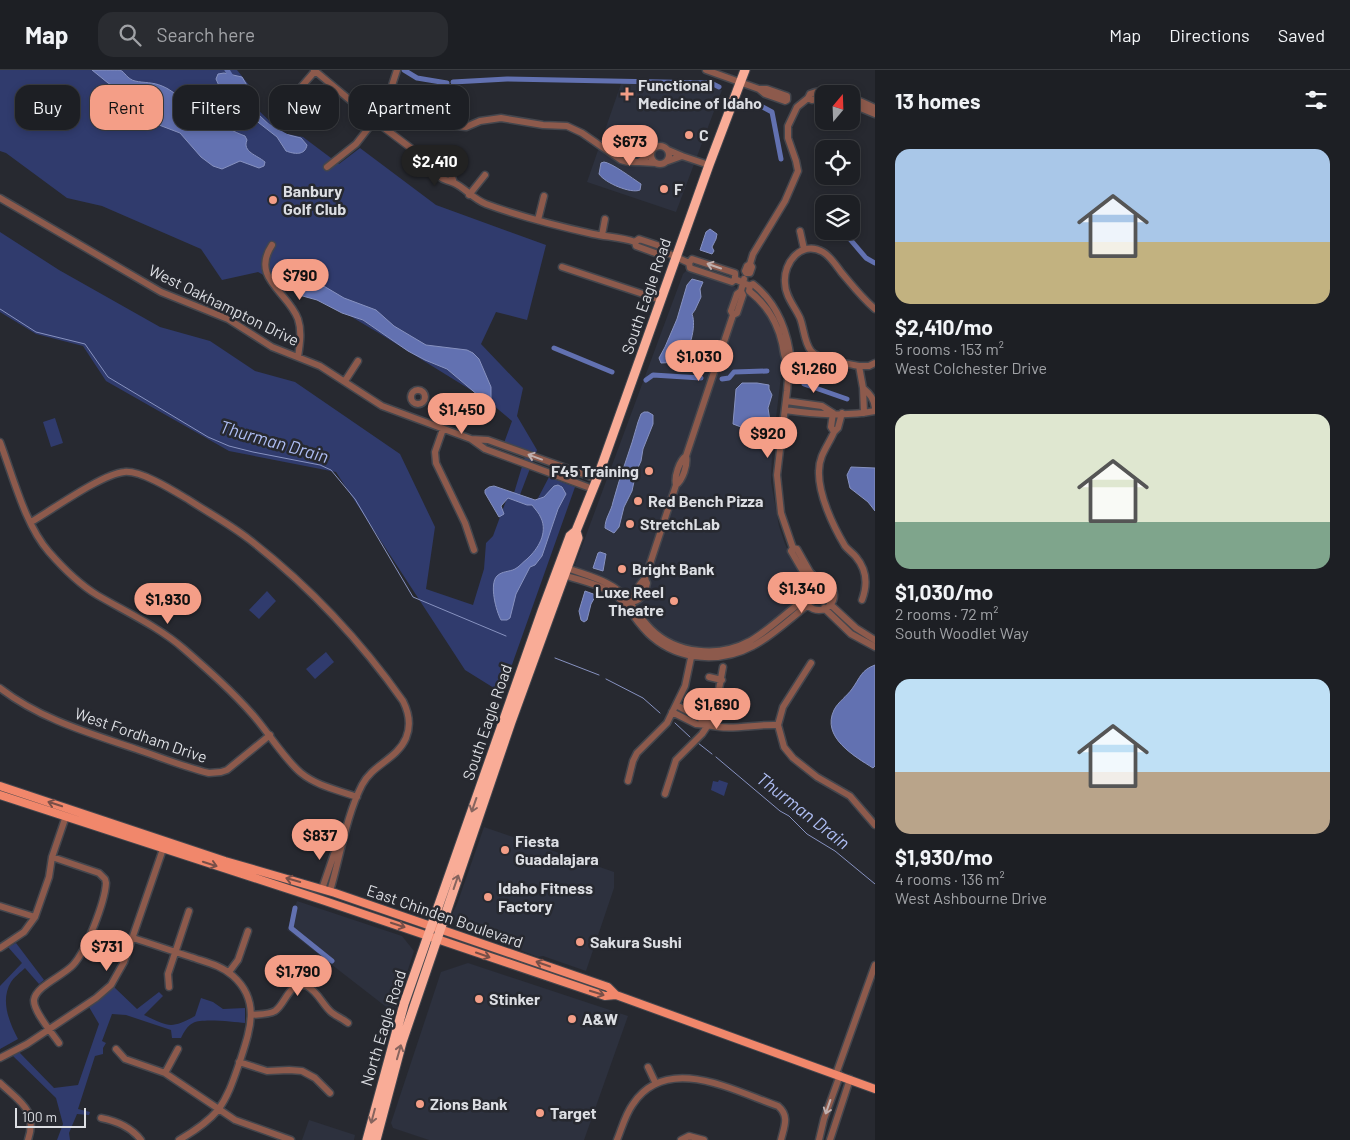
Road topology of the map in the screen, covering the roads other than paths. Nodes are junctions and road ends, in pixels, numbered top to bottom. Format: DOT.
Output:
graph roads {
  1 [pos="315,70"];
  2 [pos="397,70"];
  3 [pos="706,70"];
  4 [pos="745,70"];
  5 [pos="741,83"];
  6 [pos="303,85"];
  7 [pos="392,85"];
  8 [pos="815,92"];
  9 [pos="349,96"];
  10 [pos="808,98"];
  11 [pos="815,99"];
  12 [pos="860,101"];
  13 [pos="797,107"];
  14 [pos="860,108"];
  15 [pos="875,108"];
  16 [pos="875,114"];
  17 [pos="469,125"];
  18 [pos="367,130"];
  19 [pos="391,130"];
  20 [pos="668,150"];
  21 [pos="651,153"];
  22 [pos="682,156"];
  23 [pos="668,160"];
  24 [pos="639,162"];
  25 [pos="656,163"];
  26 [pos="709,165"];
  27 [pos="327,167"];
  28 [pos="436,167"];
  29 [pos="484,175"];
  30 [pos="454,183"];
  31 [pos="469,195"];
  32 [pos="544,196"];
  33 [pos="0,198"];
  34 [pos="605,219"];
  35 [pos="538,220"];
  36 [pos="800,230"];
  37 [pos="602,236"];
  38 [pos="272,245"];
  39 [pos="804,249"];
  40 [pos="676,257"];
  41 [pos="562,267"];
  42 [pos="743,282"];
  43 [pos="661,300"];
  44 [pos="875,309"];
  45 [pos="298,357"];
  46 [pos="358,361"];
  47 [pos="875,363"];
  48 [pos="859,366"];
  49 [pos="345,381"];
  50 [pos="863,388"];
  51 [pos="786,401"];
  52 [pos="417,404"];
  53 [pos="784,410"];
  54 [pos="875,410"];
  55 [pos="833,413"];
  56 [pos="864,413"];
  57 [pos="842,414"];
  58 [pos="411,418"];
  59 [pos="443,429"];
  60 [pos="834,432"];
  61 [pos="471,439"];
  62 [pos="0,442"];
  63 [pos="597,479"];
  64 [pos="593,489"];
  65 [pos="31,522"];
  66 [pos="576,531"];
  67 [pos="793,548"];
  68 [pos="474,550"];
  69 [pos="560,561"];
  70 [pos="566,572"];
  71 [pos="818,580"];
  72 [pos="808,585"];
  73 [pos="862,600"];
  74 [pos="807,602"];
  75 [pos="627,604"];
  76 [pos="827,606"];
  77 [pos="875,640"];
  78 [pos="541,641"];
  79 [pos="530,644"];
  80 [pos="875,647"];
  81 [pos="692,653"];
  82 [pos="811,663"];
  83 [pos="723,667"];
  84 [pos="709,677"];
  85 [pos="722,680"];
  86 [pos="0,688"];
  87 [pos="676,705"];
  88 [pos="672,712"];
  89 [pos="708,725"];
  90 [pos="778,725"];
  91 [pos="510,727"];
  92 [pos="270,736"];
  93 [pos="628,782"];
  94 [pos="0,786"];
  95 [pos="665,794"];
  96 [pos="0,795"];
  97 [pos="357,796"];
  98 [pos="66,816"];
  99 [pos="875,825"];
  100 [pos="159,838"];
  101 [pos="163,849"];
  102 [pos="52,857"];
  103 [pos="326,890"];
  104 [pos="0,906"];
  105 [pos="189,911"];
  106 [pos="35,917"];
  107 [pos="436,927"];
  108 [pos="248,931"];
  109 [pos="433,937"];
  110 [pos="133,938"];
  111 [pos="0,948"];
  112 [pos="175,952"];
  113 [pos="875,964"];
  114 [pos="229,972"];
  115 [pos="548,977"];
  116 [pos="589,980"];
  117 [pos="169,986"];
  118 [pos="616,995"];
  119 [pos="251,1015"];
  120 [pos="348,1023"];
  121 [pos="50,1029"];
  122 [pos="59,1043"];
  123 [pos="116,1049"];
  124 [pos="178,1049"];
  125 [pos="0,1058"];
  126 [pos="239,1062"];
  127 [pos="648,1067"];
  128 [pos="165,1073"];
  129 [pos="838,1075"];
  130 [pos="850,1079"];
  131 [pos="0,1083"];
  132 [pos="656,1084"];
  133 [pos="875,1088"];
  134 [pos="330,1093"];
  135 [pos="218,1109"];
  136 [pos="101,1118"];
  137 [pos="28,1140"];
  138 [pos="141,1140"];
  139 [pos="179,1140"];
  140 [pos="291,1140"];
  141 [pos="367,1140"];
  142 [pos="376,1140"];
  143 [pos="617,1140"];
  144 [pos="681,1140"];
  145 [pos="704,1140"];
  146 [pos="781,1140"];
  147 [pos="819,1140"];
  148 [pos="830,1140"];
  1 -- 6 [label="street"];
  1 -- 9 [label="street"];
  2 -- 7 [label="street"];
  3 -- 5 [label="street"];
  4 -- 5 [label="highway, South Eagle Road"];
  5 -- 13 [label="street"];
  5 -- 26 [label="highway, South Eagle Road"];
  8 -- 10 [label="street"];
  10 -- 11 [label="street"];
  10 -- 13 [label="street"];
  12 -- 15 [label="street"];
  13 -- 42 [label="street"];
  14 -- 16 [label="street"];
  17 -- 24 [label="street"];
  18 -- 27 [label="street"];
  19 -- 28 [label="street"];
  20 -- 21 [label="street"];
  20 -- 22 [label="street"];
  20 -- 23 [label="street"];
  21 -- 24 [label="street"];
  21 -- 25 [label="street"];
  22 -- 23 [label="street"];
  22 -- 26 [label="street"];
  23 -- 25 [label="street"];
  24 -- 25 [label="street"];
  26 -- 40 [label="highway, South Eagle Road"];
  28 -- 30 [label="street"];
  28 -- 30 [label="street"];
  29 -- 31 [label="street"];
  30 -- 31 [label="street"];
  31 -- 35 [label="street"];
  32 -- 35 [label="street"];
  33 -- 45 [label="street, West Oakhampton Drive"];
  34 -- 37 [label="street"];
  35 -- 37 [label="street"];
  36 -- 39 [label="street"];
  37 -- 40 [label="street"];
  38 -- 45 [label="street"];
  39 -- 44 [label="street"];
  39 -- 48 [label="street"];
  40 -- 42 [label="street"];
  40 -- 43 [label="highway, South Eagle Road"];
  41 -- 43 [label="street"];
  42 -- 51 [label="street"];
  42 -- 75 [label="street"];
  43 -- 63 [label="highway, South Eagle Road"];
  45 -- 49 [label="street, West Oakhampton Drive"];
  46 -- 49 [label="street"];
  47 -- 48 [label="street"];
  48 -- 50 [label="street"];
  49 -- 58 [label="street, West Oakhampton Drive"];
  50 -- 54 [label="street"];
  50 -- 56 [label="street"];
  51 -- 53 [label="street"];
  51 -- 55 [label="street"];
  52 -- 58 [label="street"];
  53 -- 55 [label="street"];
  53 -- 67 [label="street"];
  54 -- 56 [label="street"];
  55 -- 57 [label="street"];
  55 -- 60 [label="street"];
  56 -- 57 [label="street"];
  57 -- 60 [label="street"];
  58 -- 59 [label="street, West Oakhampton Drive"];
  59 -- 61 [label="street, West Oakhampton Drive"];
  59 -- 68 [label="street"];
  60 -- 73 [label="street"];
  63 -- 61 [label="street, West Oakhampton Drive, one-way"];
  61 -- 64 [label="street, West Oakhampton Drive"];
  62 -- 65 [label="street"];
  63 -- 64 [label="highway, South Eagle Road"];
  64 -- 66 [label="highway, South Eagle Road"];
  65 -- 92 [label="street"];
  65 -- 97 [label="street"];
  66 -- 69 [label="highway, South Eagle Road"];
  66 -- 70 [label="highway, South Eagle Road"];
  67 -- 71 [label="street"];
  67 -- 72 [label="street"];
  69 -- 78 [label="highway"];
  69 -- 79 [label="highway, South Eagle Road"];
  70 -- 75 [label="street"];
  70 -- 78 [label="highway, South Eagle Road"];
  71 -- 72 [label="street"];
  71 -- 76 [label="street"];
  72 -- 74 [label="street"];
  74 -- 76 [label="street"];
  74 -- 81 [label="street"];
  75 -- 81 [label="street"];
  76 -- 77 [label="street"];
  76 -- 80 [label="street"];
  78 -- 91 [label="highway, South Eagle Road"];
  79 -- 91 [label="highway"];
  79 -- 107 [label="highway, South Eagle Road, one-way"];
  81 -- 87 [label="street"];
  82 -- 90 [label="street"];
  83 -- 85 [label="street"];
  84 -- 85 [label="street"];
  85 -- 89 [label="street"];
  86 -- 92 [label="street, West Fordham Drive"];
  87 -- 88 [label="street"];
  87 -- 89 [label="street"];
  88 -- 89 [label="street"];
  88 -- 93 [label="street"];
  89 -- 90 [label="street"];
  89 -- 95 [label="street"];
  90 -- 99 [label="street"];
  107 -- 91 [label="highway, South Eagle Road, one-way"];
  92 -- 97 [label="street"];
  100 -- 94 [label="main road, East Chinden Boulevard, one-way"];
  96 -- 98 [label="main road"];
  97 -- 103 [label="street"];
  98 -- 100 [label="main road"];
  98 -- 101 [label="main road"];
  98 -- 102 [label="street"];
  103 -- 100 [label="main road, East Chinden Boulevard, one-way"];
  101 -- 109 [label="main road, one-way"];
  101 -- 110 [label="street"];
  102 -- 106 [label="street"];
  102 -- 121 [label="street"];
  103 -- 107 [label="main road, East Chinden Boulevard"];
  104 -- 106 [label="street"];
  105 -- 112 [label="street"];
  106 -- 111 [label="street"];
  107 -- 109 [label="highway, North Eagle Road"];
  116 -- 107 [label="main road, East Chinden Boulevard, one-way"];
  108 -- 114 [label="street"];
  109 -- 115 [label="main road, one-way"];
  109 -- 141 [label="highway, North Eagle Road, one-way"];
  142 -- 109 [label="highway, North Eagle Road, one-way"];
  110 -- 112 [label="street"];
  110 -- 121 [label="street"];
  112 -- 114 [label="street"];
  112 -- 117 [label="street"];
  113 -- 129 [label="street"];
  114 -- 119 [label="street"];
  115 -- 116 [label="main road"];
  115 -- 118 [label="main road, one-way"];
  116 -- 118 [label="main road, East Chinden Boulevard"];
  118 -- 129 [label="main road, East Chinden Boulevard"];
  119 -- 120 [label="street"];
  119 -- 126 [label="street"];
  121 -- 122 [label="street"];
  121 -- 125 [label="street"];
  123 -- 128 [label="street"];
  124 -- 128 [label="street"];
  126 -- 134 [label="street"];
  126 -- 135 [label="street"];
  127 -- 132 [label="street"];
  128 -- 135 [label="street"];
  129 -- 130 [label="main road, East Chinden Boulevard"];
  129 -- 147 [label="street, one-way"];
  130 -- 133 [label="main road, East Chinden Boulevard"];
  130 -- 148 [label="street"];
  131 -- 137 [label="street"];
  132 -- 143 [label="street"];
  132 -- 146 [label="street"];
  135 -- 139 [label="street"];
  135 -- 140 [label="street"];
  136 -- 138 [label="street"];
  144 -- 145 [label="street"];
}
